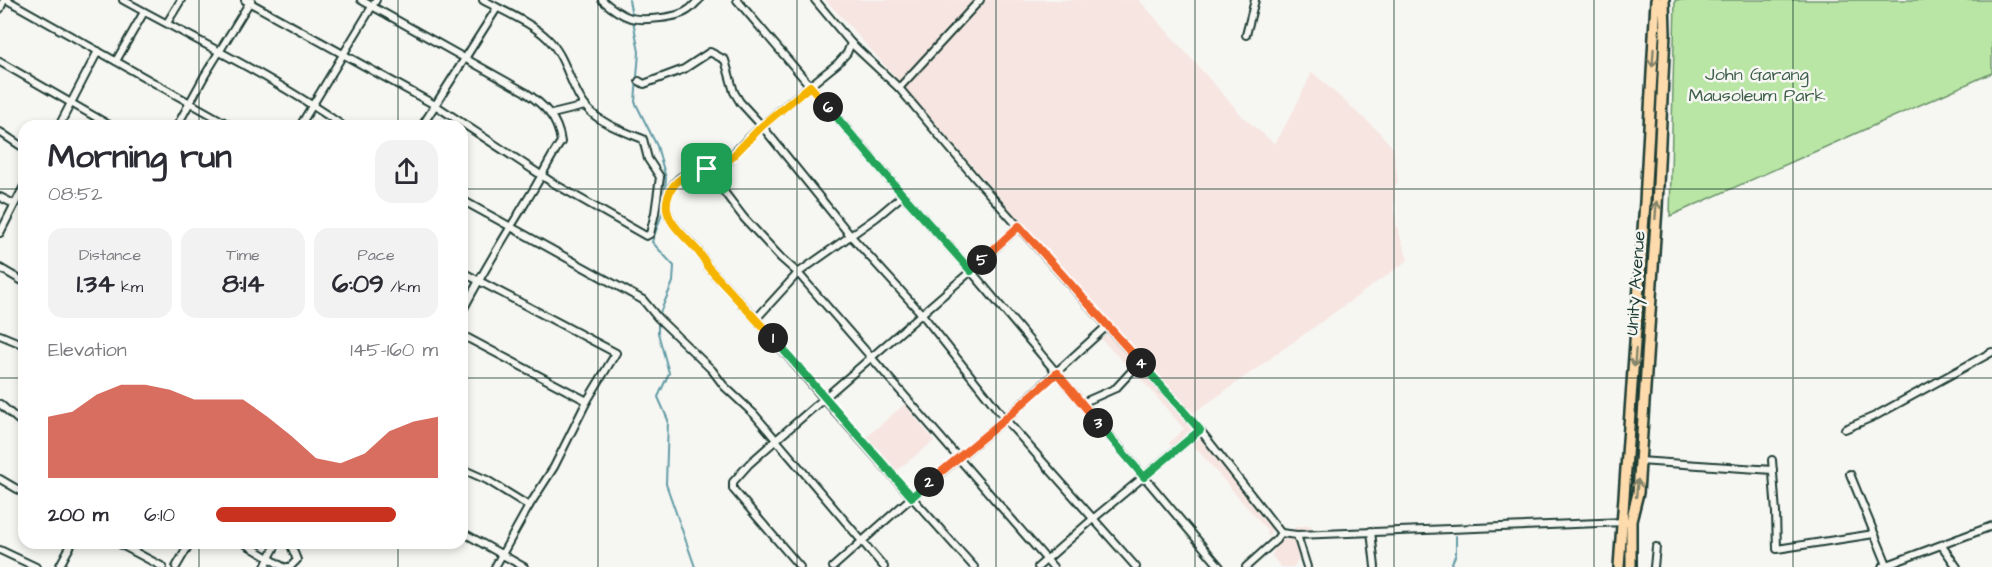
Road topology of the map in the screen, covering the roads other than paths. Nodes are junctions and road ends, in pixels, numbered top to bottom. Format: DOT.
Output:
graph roads {
  1 [pos="5,0"];
  2 [pos="123,0"];
  3 [pos="181,0"];
  4 [pos="361,0"];
  5 [pos="376,0"];
  6 [pos="483,0"];
  7 [pos="602,0"];
  8 [pos="699,0"];
  9 [pos="737,0"];
  10 [pos="815,0"];
  11 [pos="980,0"];
  12 [pos="1255,0"];
  13 [pos="1656,0"];
  14 [pos="1664,0"];
  15 [pos="249,1"];
  16 [pos="372,7"];
  17 [pos="497,8"];
  18 [pos="0,9"];
  19 [pos="144,12"];
  20 [pos="167,23"];
  21 [pos="1246,35"];
  22 [pos="851,43"];
  23 [pos="98,51"];
  24 [pos="219,52"];
  25 [pos="344,56"];
  26 [pos="465,59"];
  27 [pos="116,61"];
  28 [pos="0,62"];
  29 [pos="639,81"];
  30 [pos="810,86"];
  31 [pos="899,88"];
  32 [pos="190,102"];
  33 [pos="70,103"];
  34 [pos="313,105"];
  35 [pos="435,105"];
  36 [pos="585,106"];
  37 [pos="552,114"];
  38 [pos="62,120"];
  39 [pos="100,120"];
  40 [pos="180,120"];
  41 [pos="221,120"];
  42 [pos="304,120"];
  43 [pos="334,120"];
  44 [pos="426,120"];
  45 [pos="458,120"];
  46 [pos="762,126"];
  47 [pos="468,127"];
  48 [pos="0,132"];
  49 [pos="18,144"];
  50 [pos="729,160"];
  51 [pos="542,176"];
  52 [pos="903,195"];
  53 [pos="0,197"];
  54 [pos="18,197"];
  55 [pos="468,203"];
  56 [pos="14,204"];
  57 [pos="1019,226"];
  58 [pos="510,227"];
  59 [pos="0,233"];
  60 [pos="850,235"];
  61 [pos="0,268"];
  62 [pos="971,271"];
  63 [pos="798,273"];
  64 [pos="468,276"];
  65 [pos="18,278"];
  66 [pos="478,282"];
  67 [pos="468,301"];
  68 [pos="921,313"];
  69 [pos="756,319"];
  70 [pos="1107,326"];
  71 [pos="0,335"];
  72 [pos="468,338"];
  73 [pos="18,342"];
  74 [pos="1992,352"];
  75 [pos="872,356"];
  76 [pos="1140,362"];
  77 [pos="1057,373"];
  78 [pos="824,399"];
  79 [pos="587,401"];
  80 [pos="1082,403"];
  81 [pos="0,404"];
  82 [pos="1005,419"];
  83 [pos="18,420"];
  84 [pos="1845,429"];
  85 [pos="1200,430"];
  86 [pos="776,440"];
  87 [pos="959,457"];
  88 [pos="1772,460"];
  89 [pos="1639,461"];
  90 [pos="1773,470"];
  91 [pos="468,472"];
  92 [pos="1850,474"];
  93 [pos="1144,477"];
  94 [pos="0,479"];
  95 [pos="18,490"];
  96 [pos="912,497"];
  97 [pos="529,506"];
  98 [pos="1094,518"];
  99 [pos="1626,522"];
  100 [pos="1991,528"];
  101 [pos="1371,531"];
  102 [pos="1281,533"];
  103 [pos="1297,534"];
  104 [pos="1874,534"];
  105 [pos="468,535"];
  106 [pos="863,542"];
  107 [pos="1942,546"];
  108 [pos="1656,547"];
  109 [pos="69,549"];
  110 [pos="129,549"];
  111 [pos="187,549"];
  112 [pos="254,549"];
  113 [pos="274,549"];
  114 [pos="292,549"];
  115 [pos="0,550"];
  116 [pos="502,555"];
  117 [pos="269,558"];
  118 [pos="1047,560"];
  119 [pos="1886,566"];
  120 [pos="36,567"];
  121 [pos="59,567"];
  122 [pos="163,567"];
  123 [pos="177,567"];
  124 [pos="265,567"];
  125 [pos="285,567"];
  126 [pos="495,567"];
  127 [pos="524,567"];
  128 [pos="800,567"];
  129 [pos="833,567"];
  130 [pos="884,567"];
  131 [pos="974,567"];
  132 [pos="1038,567"];
  133 [pos="1053,567"];
  134 [pos="1136,567"];
  135 [pos="1220,567"];
  136 [pos="1246,567"];
  137 [pos="1307,567"];
  138 [pos="1375,567"];
  139 [pos="1619,567"];
  140 [pos="1631,567"];
  141 [pos="1654,567"];
  142 [pos="1957,567"];
  1 -- 18 [label="street"];
  1 -- 23 [label="street"];
  2 -- 19 [label="street"];
  3 -- 20 [label="street"];
  4 -- 16 [label="street"];
  5 -- 16 [label="street"];
  6 -- 17 [label="street"];
  7 -- 8 [label="street"];
  9 -- 30 [label="street"];
  10 -- 22 [label="street"];
  11 -- 31 [label="street"];
  12 -- 21 [label="street"];
  13 -- 99 [label="main road, Unity Avenue, one-way"];
  89 -- 14 [label="main road, Unity Avenue, one-way"];
  15 -- 24 [label="street"];
  15 -- 25 [label="street"];
  16 -- 25 [label="street"];
  16 -- 26 [label="street"];
  17 -- 26 [label="street"];
  17 -- 36 [label="street"];
  19 -- 20 [label="street"];
  19 -- 27 [label="street"];
  20 -- 24 [label="street"];
  22 -- 30 [label="street"];
  22 -- 31 [label="street"];
  23 -- 27 [label="street"];
  23 -- 33 [label="street"];
  24 -- 32 [label="street"];
  24 -- 34 [label="street"];
  25 -- 34 [label="street"];
  25 -- 35 [label="street"];
  26 -- 35 [label="street"];
  26 -- 37 [label="street"];
  27 -- 32 [label="street"];
  28 -- 33 [label="street"];
  29 -- 46 [label="street"];
  30 -- 46 [label="street"];
  30 -- 52 [label="street"];
  31 -- 57 [label="street"];
  32 -- 40 [label="street"];
  32 -- 41 [label="street"];
  33 -- 38 [label="street"];
  33 -- 39 [label="street"];
  34 -- 42 [label="street"];
  34 -- 43 [label="street"];
  35 -- 44 [label="street"];
  35 -- 45 [label="street"];
  36 -- 37 [label="street"];
  36 -- 51 [label="street"];
  37 -- 51 [label="street"];
  46 -- 50 [label="street"];
  46 -- 60 [label="street"];
  47 -- 51 [label="street"];
  48 -- 49 [label="street"];
  50 -- 63 [label="street"];
  50 -- 69 [label="street"];
  51 -- 58 [label="street"];
  52 -- 60 [label="street"];
  52 -- 62 [label="street"];
  53 -- 56 [label="street"];
  54 -- 56 [label="street"];
  55 -- 58 [label="street"];
  56 -- 59 [label="street"];
  57 -- 62 [label="street"];
  57 -- 70 [label="street"];
  58 -- 66 [label="street"];
  58 -- 86 [label="street"];
  60 -- 63 [label="street"];
  60 -- 68 [label="street"];
  61 -- 65 [label="street"];
  62 -- 68 [label="street"];
  62 -- 77 [label="street"];
  63 -- 69 [label="street"];
  63 -- 75 [label="street"];
  64 -- 66 [label="street"];
  66 -- 67 [label="street"];
  66 -- 79 [label="street"];
  68 -- 75 [label="street"];
  68 -- 82 [label="street"];
  69 -- 78 [label="street"];
  70 -- 76 [label="street"];
  70 -- 77 [label="street"];
  71 -- 73 [label="street"];
  72 -- 79 [label="street"];
  74 -- 84 [label="street"];
  75 -- 78 [label="street"];
  75 -- 87 [label="street"];
  76 -- 80 [label="street"];
  76 -- 85 [label="street"];
  77 -- 80 [label="street"];
  77 -- 82 [label="street"];
  78 -- 86 [label="street"];
  78 -- 96 [label="street"];
  79 -- 97 [label="street"];
  80 -- 93 [label="street"];
  81 -- 83 [label="street"];
  82 -- 87 [label="street"];
  82 -- 98 [label="street"];
  85 -- 93 [label="street"];
  85 -- 102 [label="street"];
  86 -- 106 [label="street"];
  86 -- 128 [label="street"];
  87 -- 96 [label="street"];
  87 -- 118 [label="street"];
  88 -- 90 [label="street"];
  89 -- 90 [label="street"];
  99 -- 89 [label="main road, Unity Avenue, one-way"];
  90 -- 104 [label="street"];
  91 -- 97 [label="street"];
  92 -- 104 [label="street"];
  93 -- 98 [label="street"];
  93 -- 135 [label="street"];
  94 -- 95 [label="street"];
  96 -- 106 [label="street"];
  96 -- 131 [label="street"];
  97 -- 116 [label="street"];
  98 -- 118 [label="street"];
  98 -- 134 [label="street"];
  99 -- 101 [label="street"];
  99 -- 139 [label="main road, Unity Avenue"];
  99 -- 140 [label="main road, Unity Avenue"];
  100 -- 107 [label="street"];
  101 -- 103 [label="street"];
  101 -- 138 [label="street"];
  102 -- 103 [label="street"];
  102 -- 136 [label="street"];
  103 -- 137 [label="street"];
  104 -- 119 [label="street"];
  105 -- 116 [label="street"];
  106 -- 129 [label="street"];
  106 -- 130 [label="street"];
  107 -- 119 [label="street"];
  107 -- 142 [label="street"];
  108 -- 141 [label="street"];
  109 -- 121 [label="street"];
  110 -- 122 [label="street"];
  111 -- 123 [label="street"];
  112 -- 117 [label="street"];
  113 -- 117 [label="street"];
  114 -- 125 [label="street"];
  115 -- 120 [label="street"];
  116 -- 126 [label="street"];
  116 -- 127 [label="street"];
  117 -- 124 [label="street"];
  117 -- 125 [label="street"];
  118 -- 132 [label="street"];
  118 -- 133 [label="street"];
}
